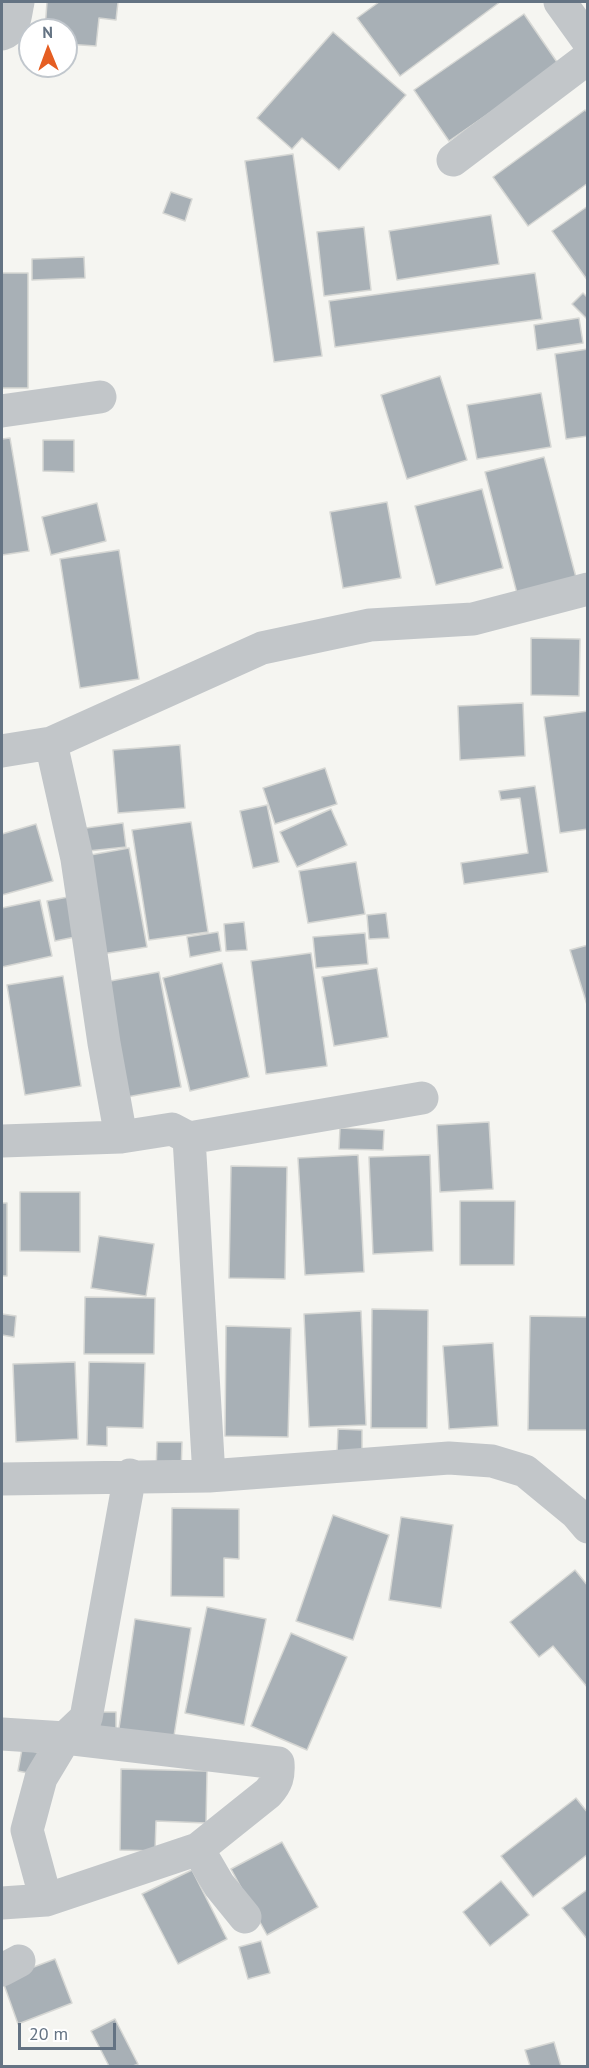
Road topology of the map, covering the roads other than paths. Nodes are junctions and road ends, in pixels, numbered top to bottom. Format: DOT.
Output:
graph roads {
  1 [pos="18,2"];
  2 [pos="560,2"];
  3 [pos="2,34"];
  4 [pos="588,41"];
  5 [pos="588,58"];
  6 [pos="453,160"];
  7 [pos="100,397"];
  8 [pos="2,411"];
  9 [pos="588,590"];
  10 [pos="51,743"];
  11 [pos="2,751"];
  12 [pos="422,1098"];
  13 [pos="121,1137"];
  14 [pos="189,1138"];
  15 [pos="2,1141"];
  16 [pos="130,1475"];
  17 [pos="209,1476"];
  18 [pos="2,1479"];
  19 [pos="588,1527"];
  20 [pos="2,1734"];
  21 [pos="65,1738"];
  22 [pos="198,1849"];
  23 [pos="46,1900"];
  24 [pos="2,1903"];
  25 [pos="245,1917"];
  1 -- 3 [label="street"];
  2 -- 4 [label="street"];
  5 -- 6 [label="street"];
  7 -- 8 [label="street"];
  9 -- 10 [label="street"];
  10 -- 11 [label="street"];
  10 -- 13 [label="street"];
  12 -- 14 [label="street"];
  13 -- 14 [label="street"];
  13 -- 15 [label="street"];
  14 -- 17 [label="street"];
  16 -- 17 [label="street"];
  16 -- 18 [label="street"];
  16 -- 21 [label="street"];
  17 -- 19 [label="street"];
  20 -- 21 [label="street"];
  21 -- 22 [label="street"];
  21 -- 23 [label="street"];
  22 -- 23 [label="street"];
  22 -- 25 [label="street"];
  23 -- 24 [label="street"];
}
